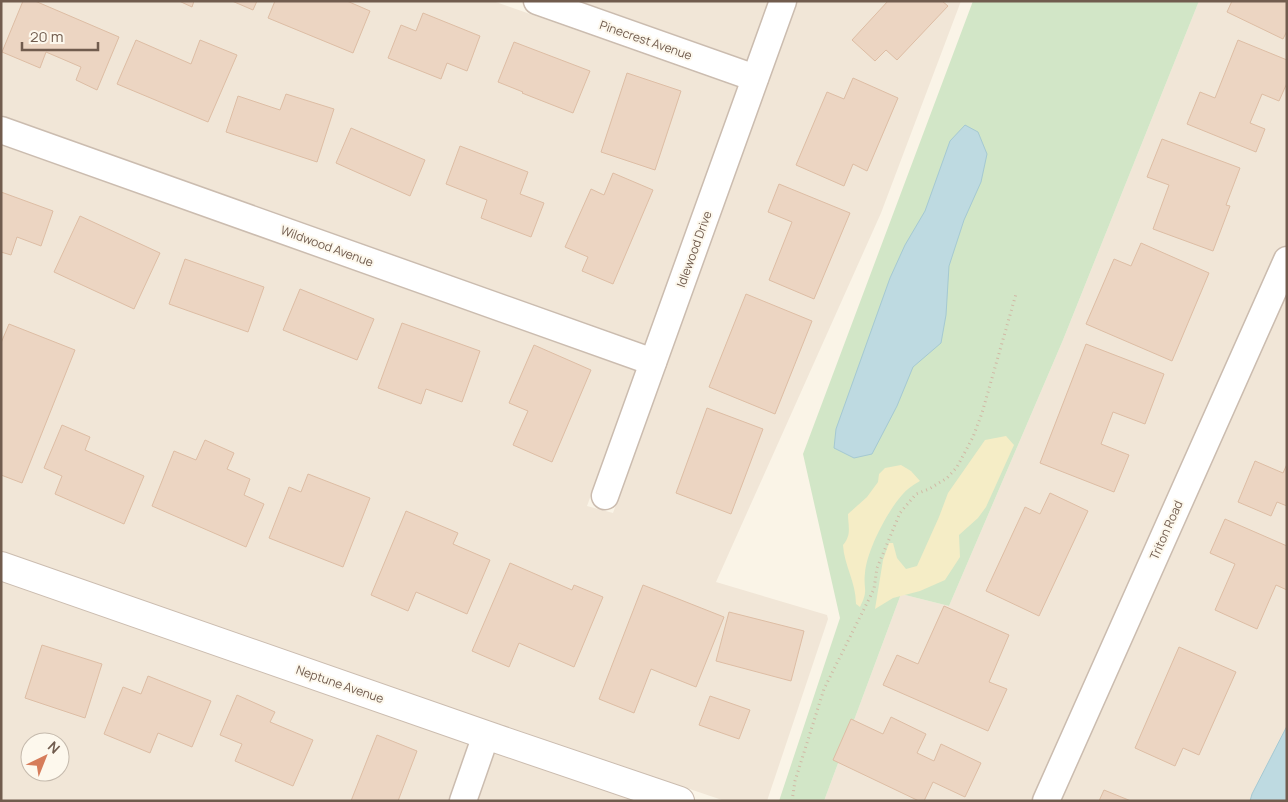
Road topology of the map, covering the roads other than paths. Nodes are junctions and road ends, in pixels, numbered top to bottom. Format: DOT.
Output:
graph roads {
  1 [pos="537,1"];
  2 [pos="783,1"];
  3 [pos="755,78"];
  4 [pos="1,130"];
  5 [pos="1287,260"];
  6 [pos="653,362"];
  7 [pos="605,496"];
  8 [pos="1,566"];
  9 [pos="486,735"];
  10 [pos="463,801"];
  11 [pos="680,801"];
  12 [pos="1046,801"];
  1 -- 3 [label="street, Pinecrest Avenue"];
  2 -- 3 [label="street, Idlewood Drive"];
  3 -- 6 [label="street, Idlewood Drive"];
  4 -- 6 [label="street, Wildwood Avenue"];
  5 -- 12 [label="street, Triton Road"];
  6 -- 7 [label="street, Idlewood Drive"];
  8 -- 9 [label="street, Neptune Avenue"];
  9 -- 10 [label="street"];
  9 -- 11 [label="street, Neptune Avenue"];
}
